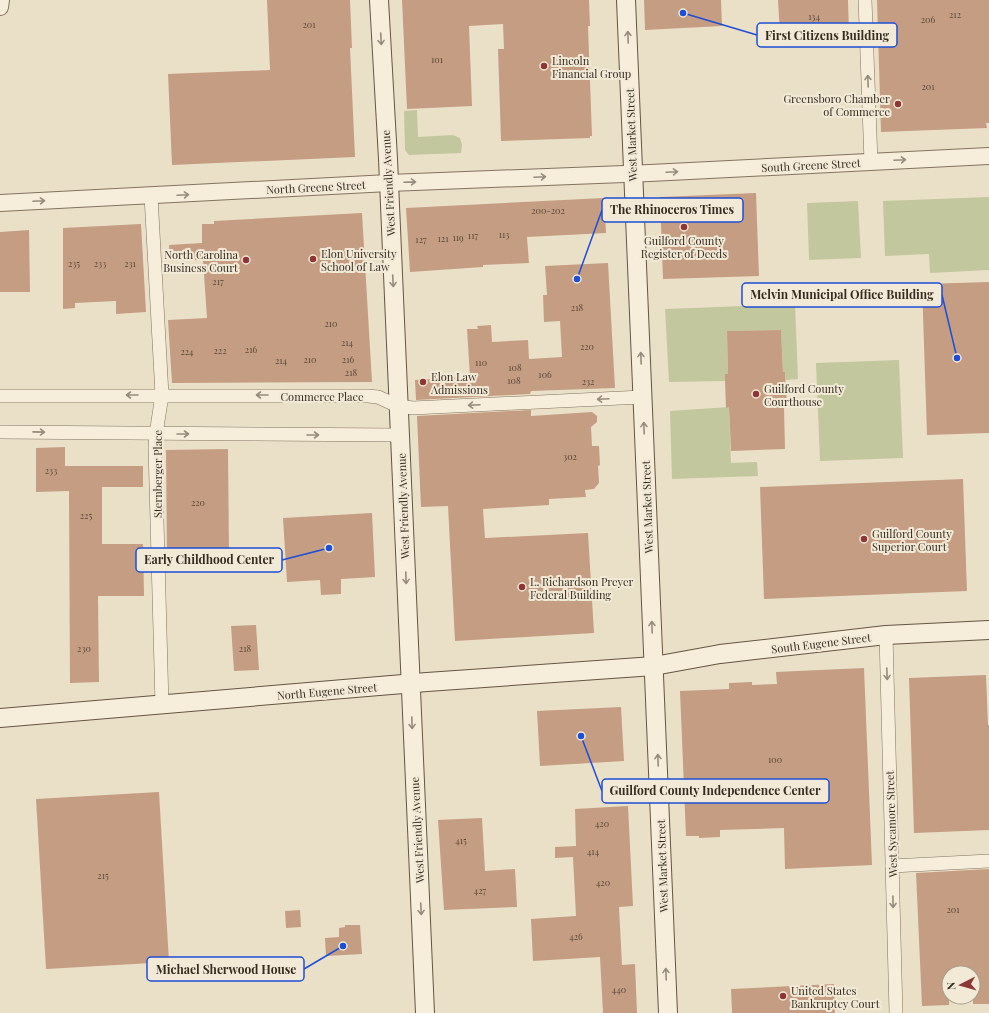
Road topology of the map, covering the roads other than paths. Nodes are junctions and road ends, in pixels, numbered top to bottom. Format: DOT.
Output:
graph roads {
  1 [pos="1,0"];
  2 [pos="379,0"];
  3 [pos="626,0"];
  4 [pos="865,0"];
  5 [pos="0,6"];
  6 [pos="989,156"];
  7 [pos="871,162"];
  8 [pos="633,174"];
  9 [pos="389,183"];
  10 [pos="151,196"];
  11 [pos="0,203"];
  12 [pos="162,395"];
  13 [pos="0,396"];
  14 [pos="642,397"];
  15 [pos="398,406"];
  16 [pos="0,432"];
  17 [pos="156,434"];
  18 [pos="400,435"];
  19 [pos="989,630"];
  20 [pos="886,635"];
  21 [pos="654,666"];
  22 [pos="411,684"];
  23 [pos="162,705"];
  24 [pos="0,718"];
  25 [pos="989,861"];
  26 [pos="892,866"];
  27 [pos="425,1013"];
  28 [pos="668,1013"];
  29 [pos="896,1013"];
  1 -- 5 [label="street"];
  2 -- 9 [label="main road, West Friendly Avenue, one-way"];
  8 -- 3 [label="main road, West Market Street, one-way"];
  7 -- 4 [label="street, one-way"];
  7 -- 6 [label="street, South Greene Street, one-way"];
  8 -- 7 [label="street, South Greene Street, one-way"];
  9 -- 8 [label="street, North Greene Street, one-way"];
  14 -- 8 [label="main road, West Market Street, one-way"];
  10 -- 9 [label="street, North Greene Street, one-way"];
  9 -- 15 [label="main road, West Friendly Avenue, one-way"];
  11 -- 10 [label="street, North Greene Street, one-way"];
  10 -- 12 [label="street, Sternberger Place"];
  12 -- 13 [label="street, Commerce Place, one-way"];
  15 -- 12 [label="street, Commerce Place, one-way"];
  12 -- 17 [label="street, Sternberger Place"];
  14 -- 15 [label="street, Commerce Place, one-way"];
  21 -- 14 [label="main road, West Market Street, one-way"];
  15 -- 18 [label="main road, West Friendly Avenue"];
  16 -- 17 [label="street, one-way"];
  17 -- 18 [label="street, one-way"];
  17 -- 23 [label="street, Sternberger Place"];
  18 -- 22 [label="main road, West Friendly Avenue, one-way"];
  19 -- 20 [label="main road, South Eugene Street"];
  20 -- 21 [label="main road, South Eugene Street"];
  20 -- 26 [label="street, West Sycamore Street, one-way"];
  21 -- 22 [label="main road, North Eugene Street"];
  28 -- 21 [label="main road, West Market Street, one-way"];
  22 -- 23 [label="main road, North Eugene Street"];
  22 -- 27 [label="main road, West Friendly Avenue, one-way"];
  23 -- 24 [label="main road, North Eugene Street"];
  25 -- 26 [label="street"];
  26 -- 29 [label="street, West Sycamore Street, one-way"];
}
